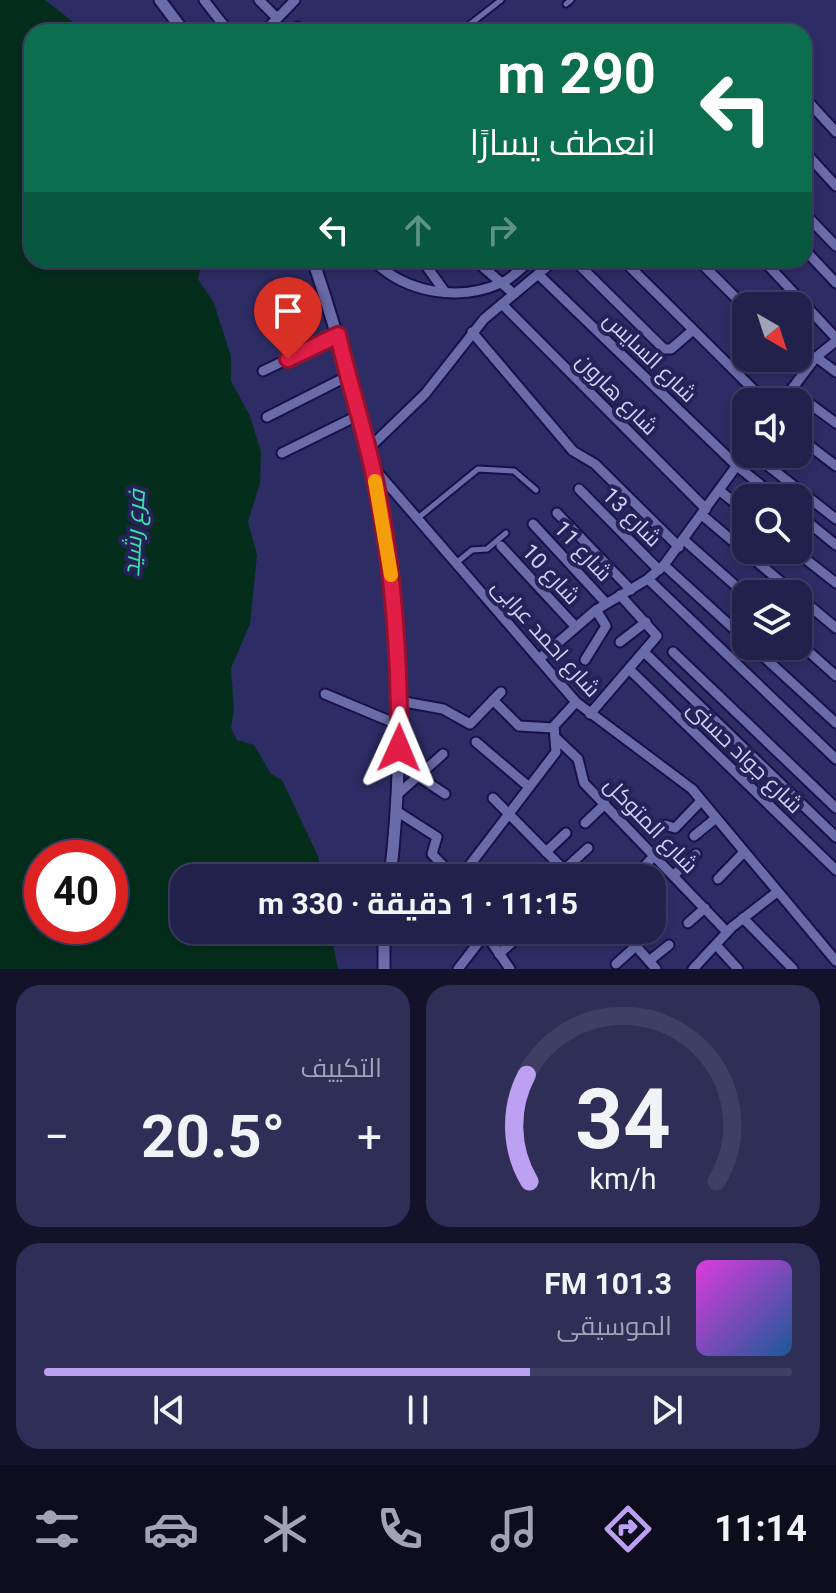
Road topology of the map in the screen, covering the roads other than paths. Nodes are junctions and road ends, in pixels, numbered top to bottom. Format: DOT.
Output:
graph roads {
  1 [pos="160,0"];
  2 [pos="204,0"];
  3 [pos="259,0"];
  4 [pos="295,0"];
  5 [pos="501,0"];
  6 [pos="277,18"];
  7 [pos="178,24"];
  8 [pos="223,24"];
  9 [pos="271,24"];
  10 [pos="470,24"];
  11 [pos="812,106"];
  12 [pos="836,132"];
  13 [pos="812,160"];
  14 [pos="836,186"];
  15 [pos="812,221"];
  16 [pos="836,246"];
  17 [pos="812,258"];
  18 [pos="316,268"];
  19 [pos="382,268"];
  20 [pos="428,268"];
  21 [pos="485,268"];
  22 [pos="521,268"];
  23 [pos="545,268"];
  24 [pos="582,268"];
  25 [pos="631,268"];
  26 [pos="706,268"];
  27 [pos="770,268"];
  28 [pos="538,274"];
  29 [pos="503,283"];
  30 [pos="836,283"];
  31 [pos="445,292"];
  32 [pos="514,294"];
  33 [pos="732,294"];
  34 [pos="502,304"];
  35 [pos="693,330"];
  36 [pos="472,332"];
  37 [pos="338,335"];
  38 [pos="836,340"];
  39 [pos="816,357"];
  40 [pos="812,362"];
  41 [pos="263,371"];
  42 [pos="836,372"];
  43 [pos="348,376"];
  44 [pos="752,388"];
  45 [pos="812,405"];
  46 [pos="357,416"];
  47 [pos="267,417"];
  48 [pos="836,423"];
  49 [pos="812,448"];
  50 [pos="367,450"];
  51 [pos="282,453"];
  52 [pos="732,461"];
  53 [pos="372,466"];
  54 [pos="836,466"];
  55 [pos="736,468"];
  56 [pos="740,468"];
  57 [pos="771,468"];
  58 [pos="760,484"];
  59 [pos="579,489"];
  60 [pos="536,490"];
  61 [pos="719,490"];
  62 [pos="732,501"];
  63 [pos="704,512"];
  64 [pos="557,513"];
  65 [pos="418,519"];
  66 [pos="836,519"];
  67 [pos="533,524"];
  68 [pos="812,525"];
  69 [pos="506,533"];
  70 [pos="681,544"];
  71 [pos="836,545"];
  72 [pos="501,546"];
  73 [pos="456,563"];
  74 [pos="812,564"];
  75 [pos="662,568"];
  76 [pos="648,579"];
  77 [pos="779,580"];
  78 [pos="836,583"];
  79 [pos="732,584"];
  80 [pos="631,590"];
  81 [pos="620,595"];
  82 [pos="606,603"];
  83 [pos="812,608"];
  84 [pos="596,610"];
  85 [pos="646,622"];
  86 [pos="575,626"];
  87 [pos="732,628"];
  88 [pos="836,628"];
  89 [pos="620,642"];
  90 [pos="644,652"];
  91 [pos="673,652"];
  92 [pos="812,655"];
  93 [pos="539,659"];
  94 [pos="585,660"];
  95 [pos="767,660"];
  96 [pos="629,669"];
  97 [pos="836,676"];
  98 [pos="501,692"];
  99 [pos="325,694"];
  100 [pos="493,700"];
  101 [pos="399,701"];
  102 [pos="576,702"];
  103 [pos="590,714"];
  104 [pos="836,723"];
  105 [pos="399,725"];
  106 [pos="554,728"];
  107 [pos="557,739"];
  108 [pos="476,742"];
  109 [pos="443,754"];
  110 [pos="836,759"];
  111 [pos="418,776"];
  112 [pos="529,787"];
  113 [pos="398,794"];
  114 [pos="445,794"];
  115 [pos="493,798"];
  116 [pos="701,801"];
  117 [pos="605,804"];
  118 [pos="836,808"];
  119 [pos="398,812"];
  120 [pos="509,813"];
  121 [pos="716,818"];
  122 [pos="585,823"];
  123 [pos="665,825"];
  124 [pos="566,833"];
  125 [pos="694,836"];
  126 [pos="836,837"];
  127 [pos="588,848"];
  128 [pos="546,852"];
  129 [pos="744,852"];
  130 [pos="696,854"];
  131 [pos="655,855"];
  132 [pos="392,864"];
  133 [pos="442,864"];
  134 [pos="468,864"];
  135 [pos="558,864"];
  136 [pos="577,864"];
  137 [pos="646,864"];
  138 [pos="836,870"];
  139 [pos="674,875"];
  140 [pos="718,879"];
  141 [pos="777,892"];
  142 [pos="705,908"];
  143 [pos="743,918"];
  144 [pos="688,923"];
  145 [pos="727,932"];
  146 [pos="384,944"];
  147 [pos="476,944"];
  148 [pos="492,944"];
  149 [pos="510,944"];
  150 [pos="634,944"];
  151 [pos="669,945"];
  152 [pos="717,946"];
  153 [pos="499,954"];
  154 [pos="836,961"];
  155 [pos="616,964"];
  156 [pos="650,965"];
  157 [pos="384,969"];
  158 [pos="458,969"];
  159 [pos="510,969"];
  160 [pos="693,969"];
  161 [pos="738,969"];
  162 [pos="793,969"];
  1 -- 7 [label="street"];
  2 -- 8 [label="street"];
  3 -- 6 [label="street"];
  4 -- 6 [label="street"];
  5 -- 10 [label="lane"];
  6 -- 9 [label="street"];
  11 -- 12 [label="street"];
  13 -- 14 [label="street"];
  15 -- 16 [label="street"];
  17 -- 30 [label="street"];
  18 -- 37 [label="street"];
  19 -- 31 [label="street"];
  20 -- 31 [label="street"];
  21 -- 29 [label="street"];
  22 -- 29 [label="street"];
  23 -- 28 [label="street"];
  24 -- 35 [label="street"];
  25 -- 35 [label="street"];
  26 -- 33 [label="street"];
  27 -- 38 [label="street"];
  28 -- 32 [label="street"];
  28 -- 52 [label="street, شارع السايس"];
  29 -- 31 [label="street"];
  29 -- 32 [label="street"];
  32 -- 34 [label="street"];
  34 -- 36 [label="street"];
  34 -- 63 [label="street, شارع هارون"];
  35 -- 44 [label="street"];
  36 -- 50 [label="street"];
  36 -- 70 [label="street"];
  37 -- 41 [label="street"];
  37 -- 43 [label="street"];
  38 -- 39 [label="street"];
  39 -- 40 [label="street"];
  39 -- 42 [label="street"];
  43 -- 46 [label="street"];
  43 -- 47 [label="street"];
  45 -- 48 [label="street"];
  46 -- 50 [label="street"];
  46 -- 51 [label="street"];
  49 -- 54 [label="street"];
  50 -- 53 [label="street"];
  53 -- 65 [label="street, شارع احمد عرابى"];
  53 -- 101 [label="street"];
  55 -- 61 [label="street"];
  56 -- 58 [label="street, شارع السايس"];
  57 -- 66 [label="street"];
  59 -- 75 [label="street, شارع 13"];
  60 -- 65 [label="lane"];
  61 -- 62 [label="street"];
  61 -- 63 [label="street"];
  63 -- 70 [label="street"];
  63 -- 77 [label="street, شارع هارون"];
  64 -- 80 [label="street"];
  65 -- 73 [label="street, شارع احمد عرابى"];
  67 -- 82 [label="street, شارع 11"];
  68 -- 71 [label="street"];
  69 -- 73 [label="lane"];
  70 -- 75 [label="street"];
  70 -- 79 [label="street"];
  72 -- 86 [label="street, شارع 10"];
  73 -- 93 [label="street, شارع احمد عرابى"];
  74 -- 78 [label="street"];
  75 -- 76 [label="street"];
  75 -- 87 [label="street, شارع 13"];
  76 -- 80 [label="street"];
  76 -- 110 [label="street"];
  80 -- 81 [label="street"];
  81 -- 82 [label="street"];
  81 -- 85 [label="street"];
  82 -- 84 [label="street"];
  83 -- 88 [label="street, شارع هارون"];
  84 -- 86 [label="street"];
  84 -- 94 [label="street"];
  85 -- 89 [label="street"];
  85 -- 90 [label="street"];
  86 -- 93 [label="street"];
  90 -- 96 [label="street"];
  90 -- 126 [label="street"];
  91 -- 118 [label="street"];
  92 -- 97 [label="street"];
  93 -- 102 [label="street, شارع احمد عرابى"];
  95 -- 104 [label="street"];
  96 -- 103 [label="street"];
  96 -- 138 [label="street, شارع جواد حسنى"];
  98 -- 100 [label="street"];
  99 -- 105 [label="street"];
  100 -- 101 [label="street"];
  100 -- 106 [label="street"];
  101 -- 105 [label="street"];
  102 -- 103 [label="street, شارع احمد عرابى"];
  102 -- 106 [label="street"];
  103 -- 116 [label="street, شارع احمد عرابى"];
  105 -- 113 [label="street"];
  106 -- 107 [label="street"];
  107 -- 112 [label="street"];
  107 -- 117 [label="street, شارع المتوكل"];
  108 -- 112 [label="street"];
  109 -- 111 [label="street"];
  111 -- 113 [label="street"];
  111 -- 114 [label="street"];
  112 -- 120 [label="street"];
  113 -- 119 [label="street"];
  115 -- 120 [label="street"];
  116 -- 121 [label="street, شارع احمد عرابى"];
  116 -- 123 [label="street"];
  117 -- 122 [label="street"];
  117 -- 131 [label="street, شارع المتوكل"];
  119 -- 132 [label="street"];
  119 -- 133 [label="street"];
  120 -- 128 [label="street"];
  120 -- 134 [label="street"];
  121 -- 125 [label="street"];
  121 -- 129 [label="street, شارع احمد عرابى"];
  124 -- 128 [label="street"];
  127 -- 136 [label="street"];
  128 -- 135 [label="street"];
  129 -- 140 [label="street"];
  129 -- 141 [label="street, شارع احمد عرابى"];
  130 -- 139 [label="street"];
  131 -- 137 [label="street"];
  131 -- 139 [label="street, شارع المتوكل"];
  139 -- 142 [label="street, شارع المتوكل"];
  141 -- 143 [label="street"];
  141 -- 154 [label="street, شارع احمد عرابى"];
  142 -- 144 [label="street"];
  142 -- 145 [label="street, شارع المتوكل"];
  143 -- 145 [label="street"];
  143 -- 162 [label="street"];
  145 -- 152 [label="street"];
  146 -- 157 [label="street"];
  147 -- 158 [label="street"];
  148 -- 153 [label="street"];
  149 -- 153 [label="street"];
  150 -- 155 [label="street"];
  150 -- 156 [label="street"];
  151 -- 156 [label="street"];
  152 -- 160 [label="street"];
  152 -- 161 [label="street"];
  153 -- 159 [label="street"];
}
